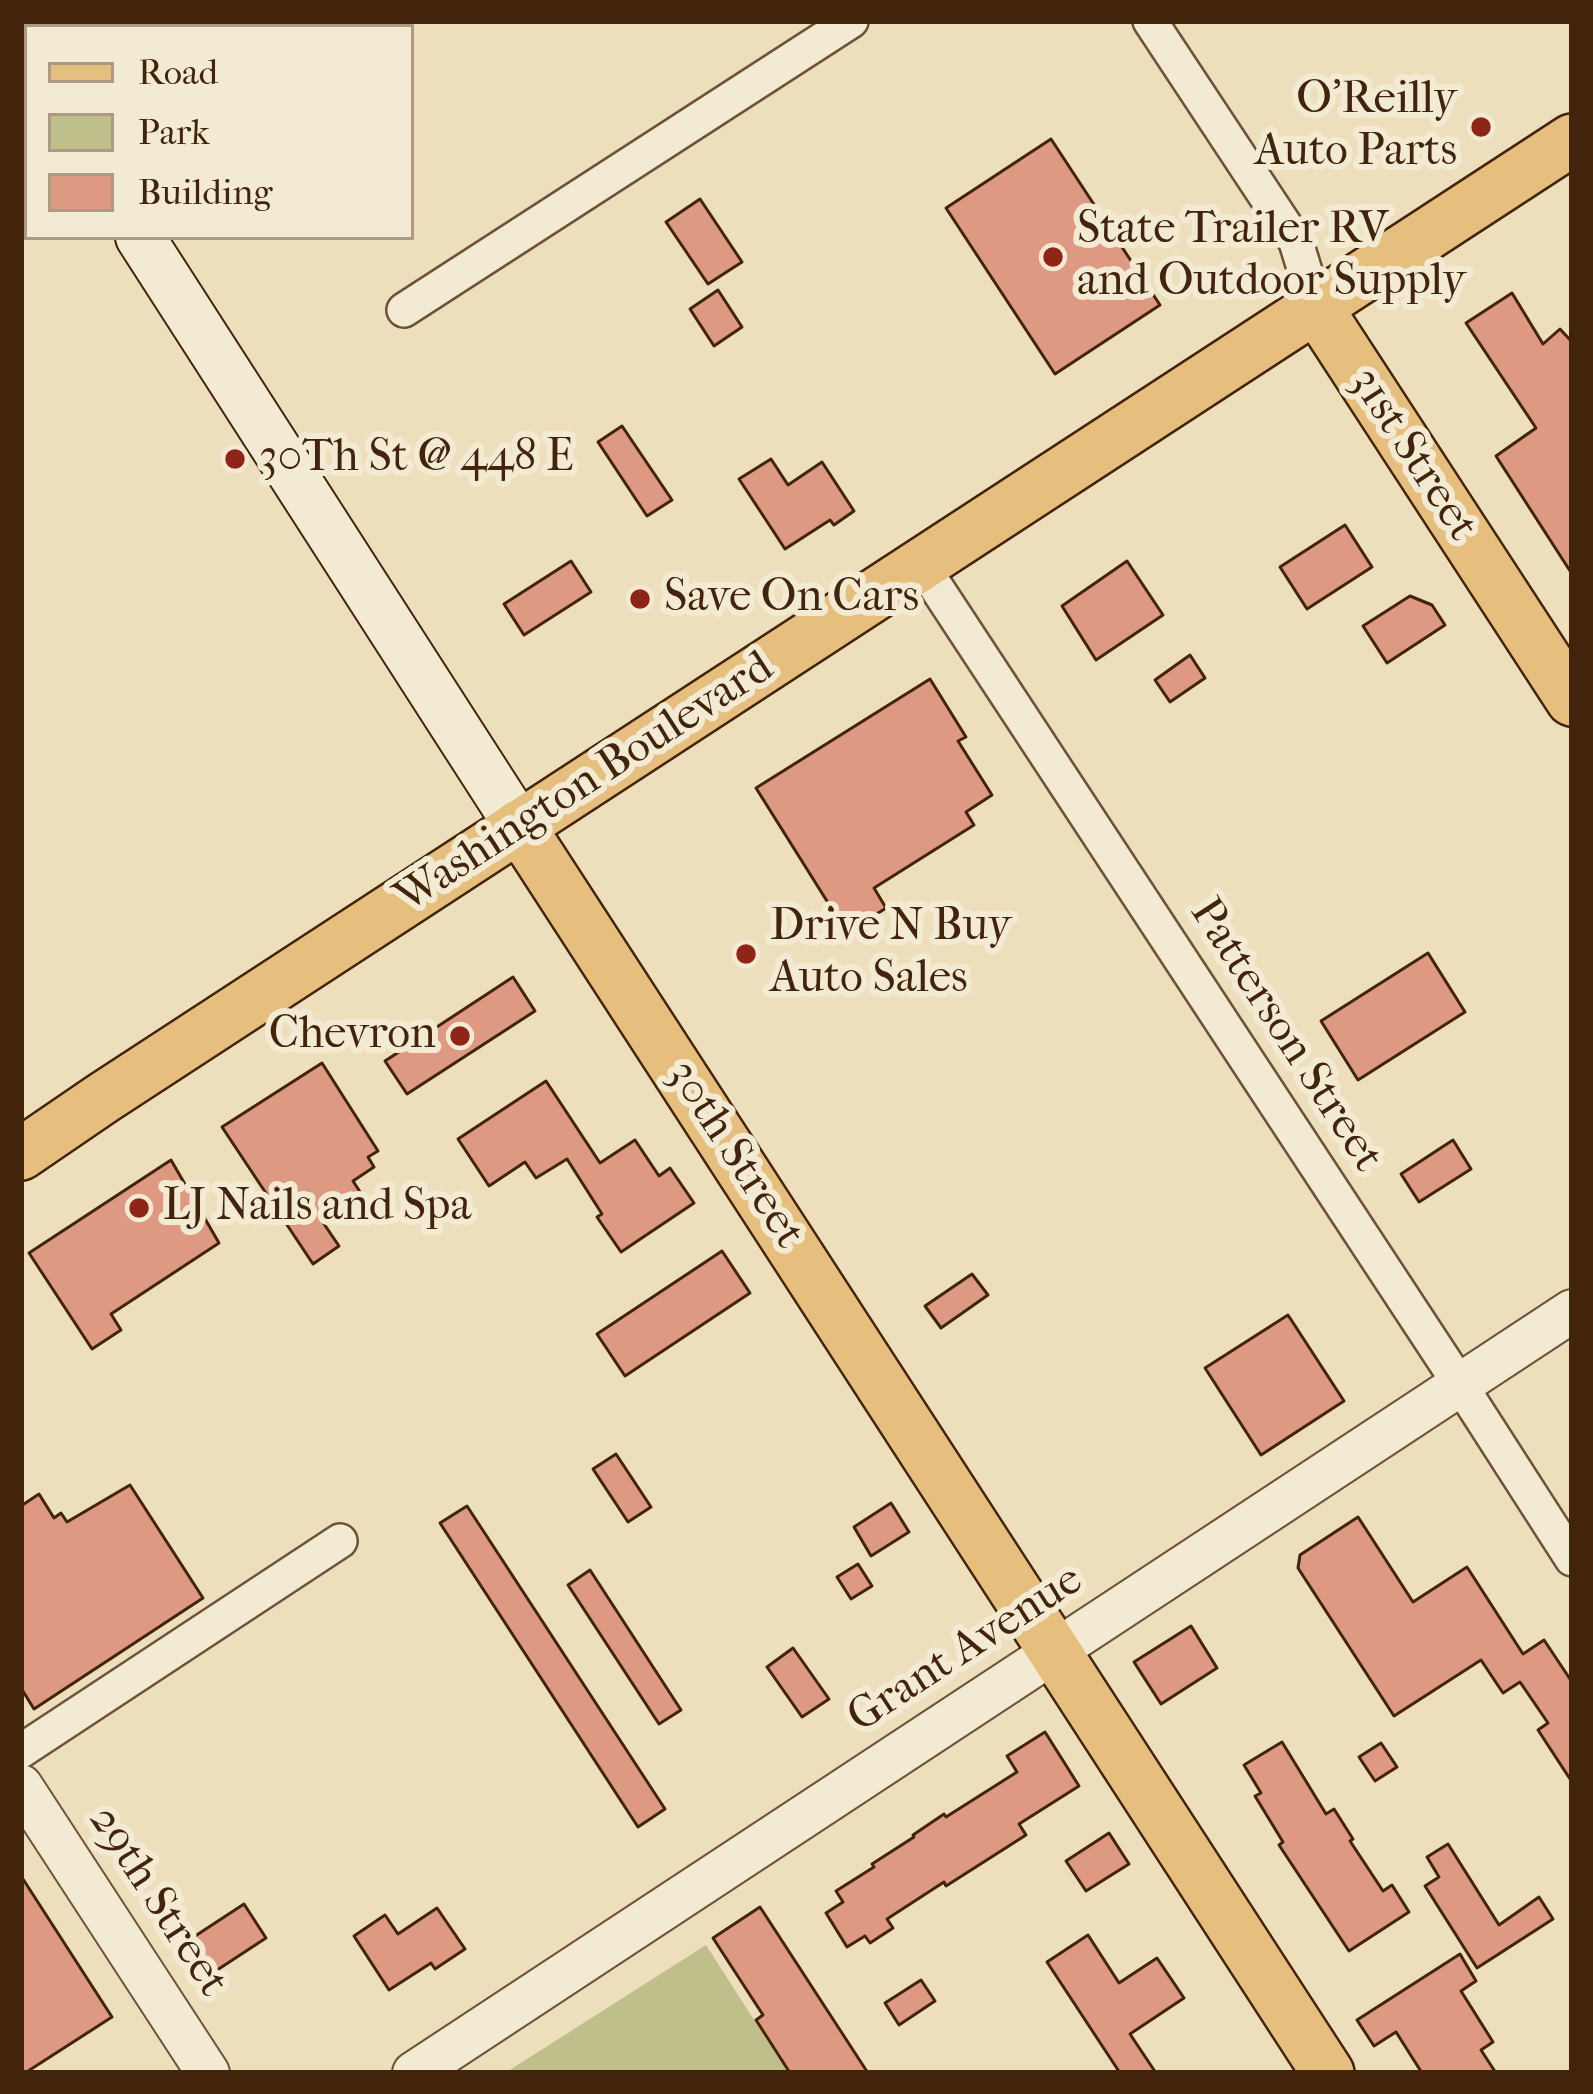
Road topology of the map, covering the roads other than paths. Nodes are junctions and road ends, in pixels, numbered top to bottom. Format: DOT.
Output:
graph roads {
  1 [pos="851,21"];
  2 [pos="1150,21"];
  3 [pos="1572,140"];
  4 [pos="142,240"];
  5 [pos="1316,307"];
  6 [pos="404,310"];
  7 [pos="921,565"];
  8 [pos="1572,700"];
  9 [pos="519,826"];
  10 [pos="21,1154"];
  11 [pos="1572,1311"];
  12 [pos="1460,1383"];
  13 [pos="340,1540"];
  14 [pos="1572,1559"];
  15 [pos="1056,1652"];
  16 [pos="21,1751"];
  17 [pos="21,1786"];
  18 [pos="208,2073"];
  19 [pos="414,2073"];
  20 [pos="1328,2073"];
  1 -- 6 [label="street"];
  2 -- 5 [label="street, 31st Street"];
  3 -- 5 [label="main road, Washington Boulevard"];
  4 -- 9 [label="main road, 30th Street"];
  5 -- 7 [label="main road, Washington Boulevard"];
  5 -- 8 [label="main road, 31st Street"];
  7 -- 9 [label="main road, Washington Boulevard"];
  7 -- 12 [label="street, Patterson Street"];
  9 -- 10 [label="main road, Washington Boulevard"];
  9 -- 15 [label="main road, 30th Street"];
  11 -- 12 [label="street, Grant Avenue"];
  12 -- 14 [label="street, Patterson Street"];
  12 -- 15 [label="street, Grant Avenue"];
  13 -- 16 [label="street"];
  15 -- 19 [label="street, Grant Avenue"];
  15 -- 20 [label="main road, 30th Street"];
  17 -- 18 [label="street, 29th Street"];
}
